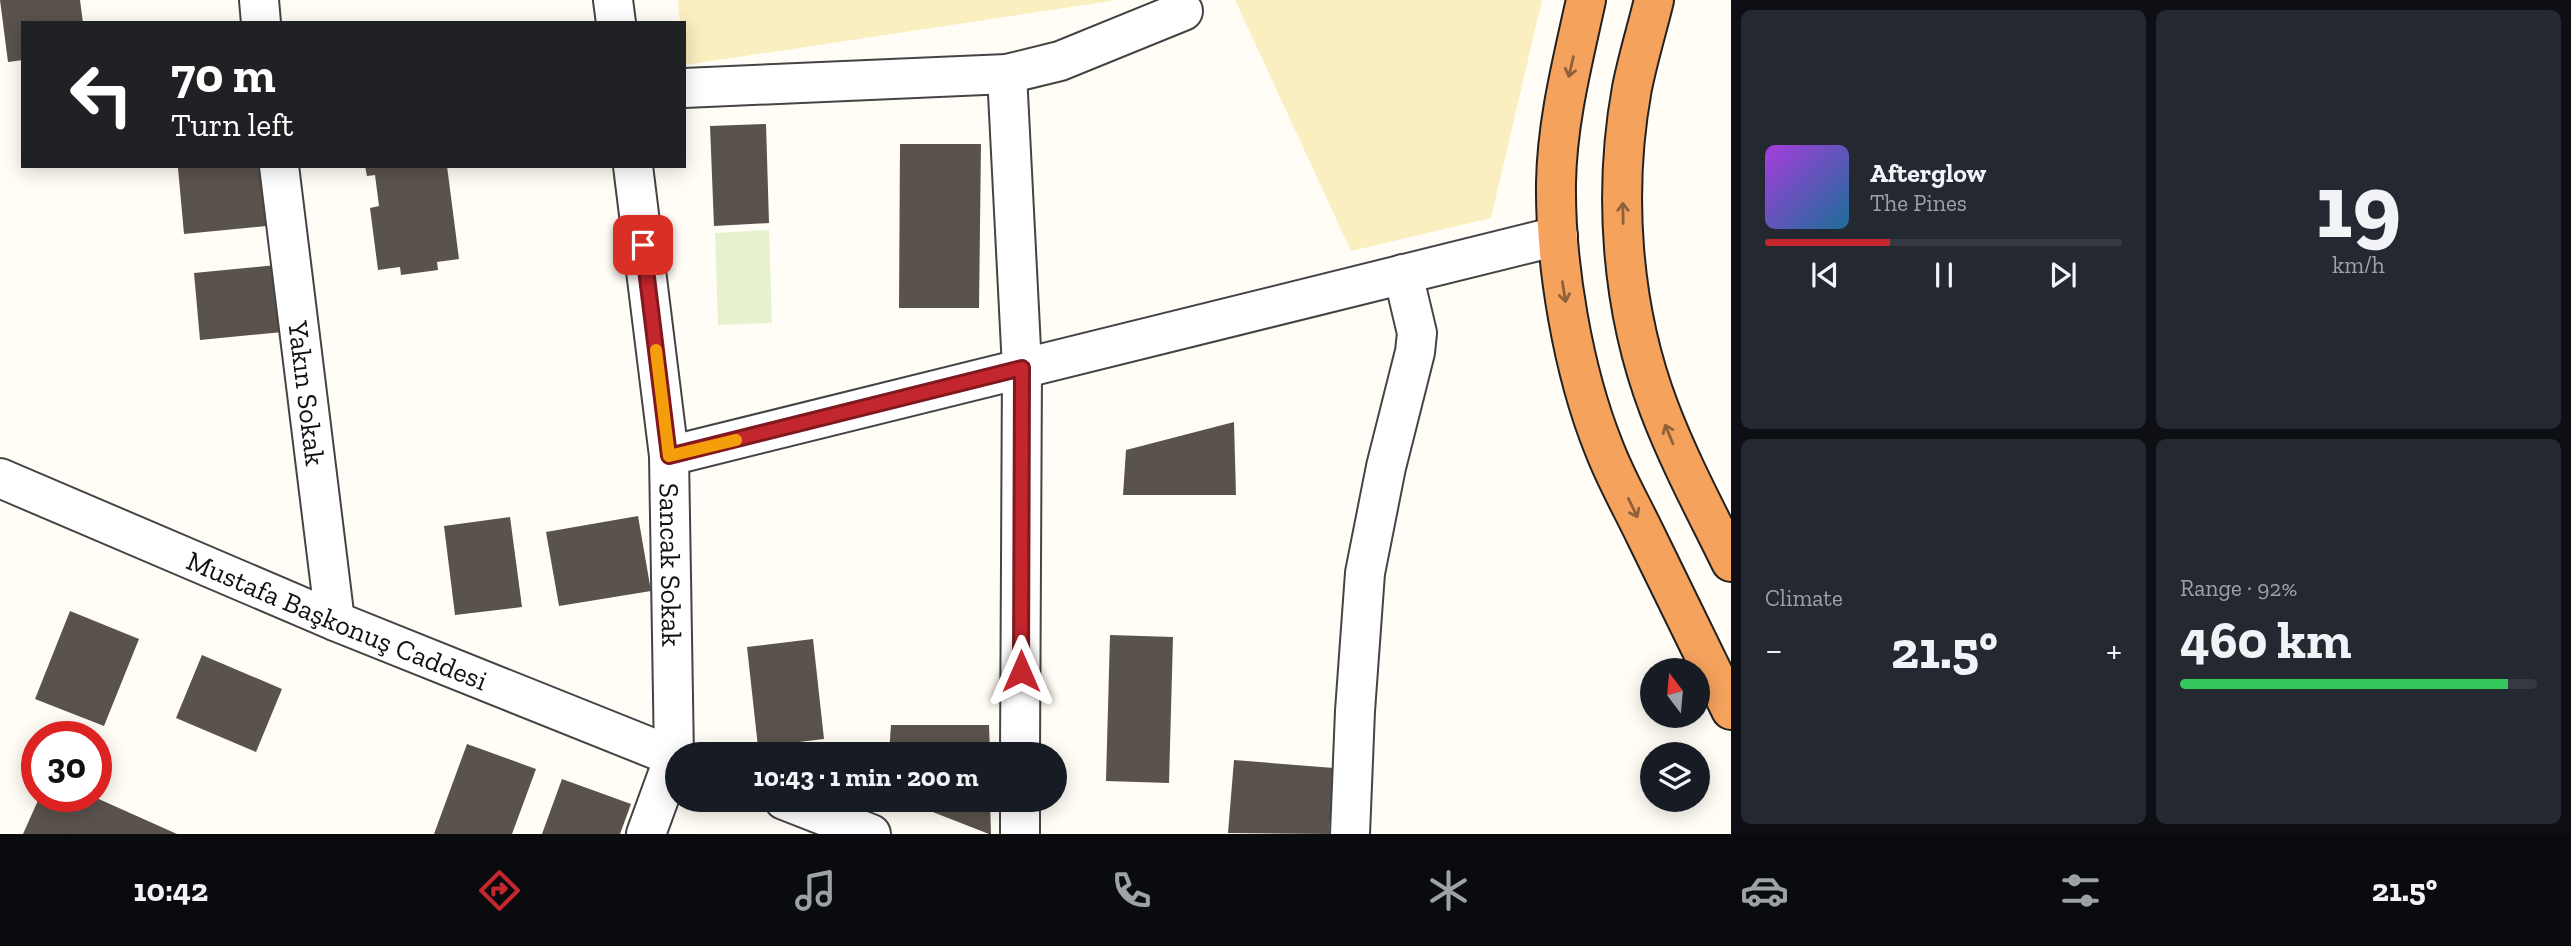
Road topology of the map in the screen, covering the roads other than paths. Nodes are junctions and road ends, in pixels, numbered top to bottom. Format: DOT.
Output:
graph roads {
  1 [pos="259,0"];
  2 [pos="613,0"];
  3 [pos="1586,0"];
  4 [pos="1654,0"];
  5 [pos="1183,11"];
  6 [pos="261,21"];
  7 [pos="616,21"];
  8 [pos="1007,74"];
  9 [pos="686,88"];
  10 [pos="279,168"];
  11 [pos="633,168"];
  12 [pos="1558,236"];
  13 [pos="1404,275"];
  14 [pos="1022,368"];
  15 [pos="669,456"];
  16 [pos="0,478"];
  17 [pos="1731,562"];
  18 [pos="335,621"];
  19 [pos="1731,710"];
  20 [pos="676,742"];
  21 [pos="1020,742"];
  22 [pos="665,753"];
  23 [pos="665,785"];
  24 [pos="815,812"];
  25 [pos="1020,812"];
  26 [pos="646,834"];
  27 [pos="871,834"];
  28 [pos="1020,834"];
  29 [pos="1350,834"];
  1 -- 6 [label="street"];
  2 -- 7 [label="street"];
  3 -- 12 [label="highway, one-way"];
  17 -- 4 [label="highway, one-way"];
  5 -- 8 [label="street"];
  8 -- 9 [label="street"];
  8 -- 14 [label="street"];
  10 -- 18 [label="street, Yakın Sokak"];
  11 -- 15 [label="street, Sancak Sokak"];
  12 -- 13 [label="street"];
  12 -- 19 [label="highway, one-way"];
  13 -- 14 [label="street"];
  13 -- 29 [label="street"];
  14 -- 15 [label="street"];
  14 -- 21 [label="street"];
  15 -- 20 [label="street, Sancak Sokak"];
  16 -- 18 [label="street, Mustafa Başkonuş Caddesi"];
  18 -- 22 [label="street, Mustafa Başkonuş Caddesi"];
  23 -- 26 [label="street, Sancak Sokak"];
  24 -- 27 [label="street"];
  25 -- 28 [label="street"];
}
